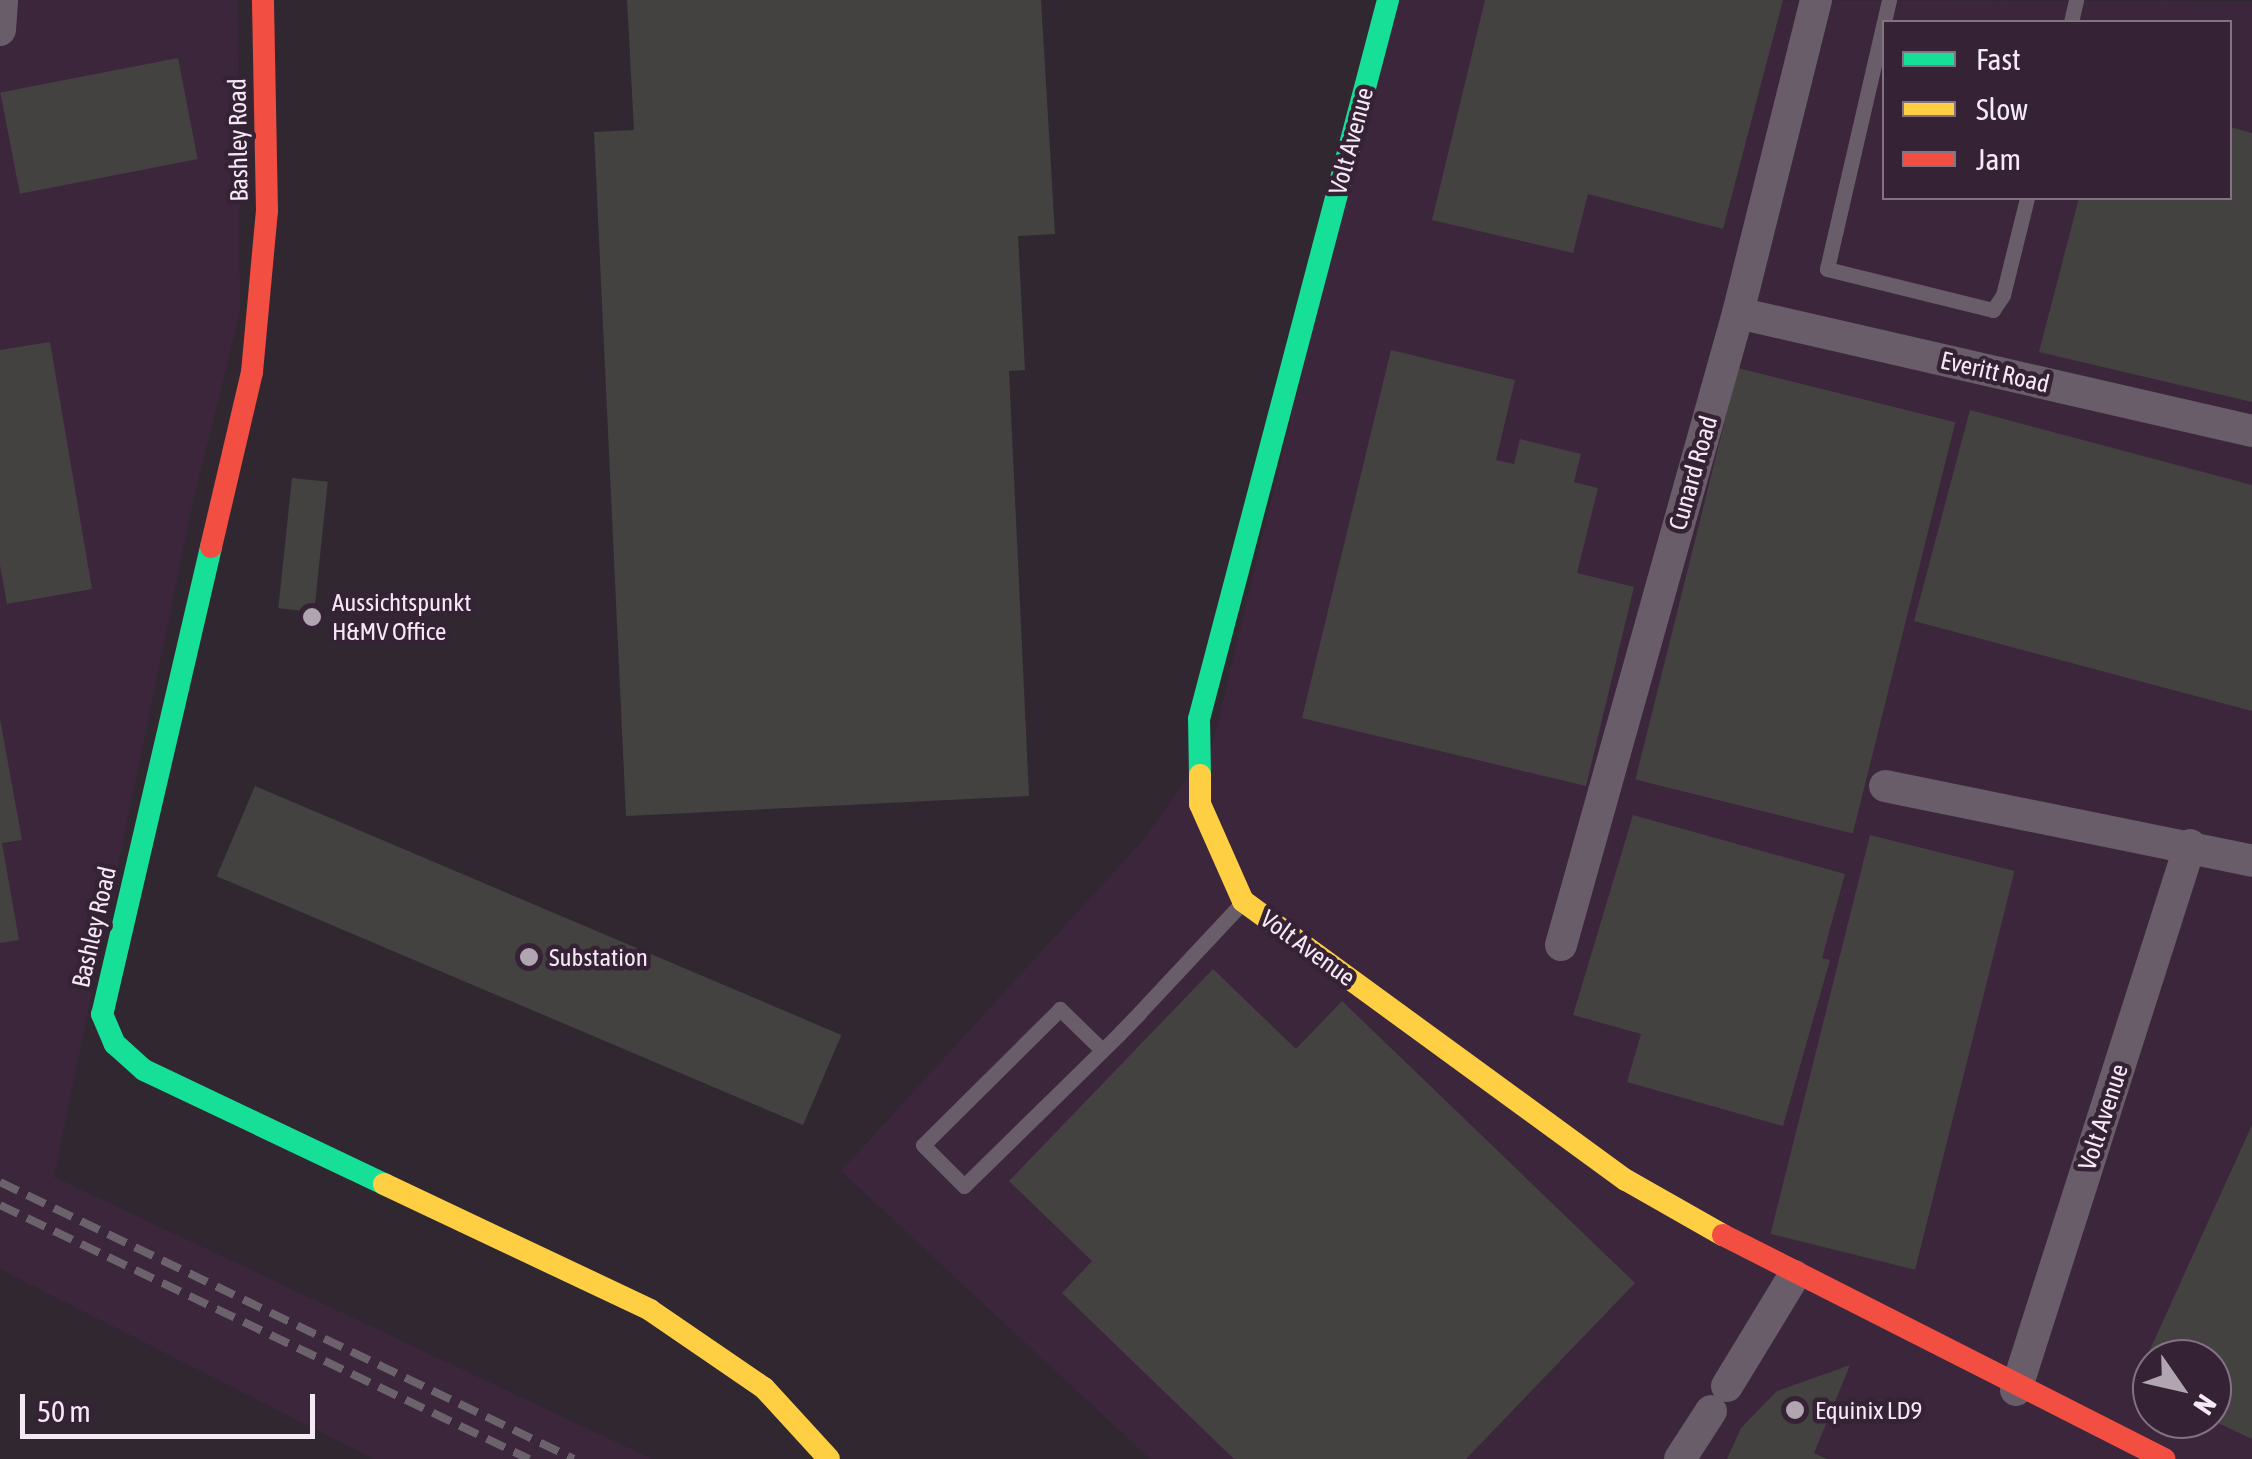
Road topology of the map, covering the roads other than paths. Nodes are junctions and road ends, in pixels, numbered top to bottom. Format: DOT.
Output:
graph roads {
  1 [pos="2,0"];
  2 [pos="263,0"];
  3 [pos="1388,0"];
  4 [pos="1816,0"];
  5 [pos="0,30"];
  6 [pos="1882,30"];
  7 [pos="2027,200"];
  8 [pos="1738,313"];
  9 [pos="2252,430"];
  10 [pos="1886,786"];
  11 [pos="2190,845"];
  12 [pos="2252,861"];
  13 [pos="1243,902"];
  14 [pos="1562,945"];
  15 [pos="1102,1050"];
  16 [pos="1794,1276"];
  17 [pos="2016,1390"];
  18 [pos="829,1459"];
  19 [pos="1680,1459"];
  20 [pos="2164,1459"];
  1 -- 5 [label="street"];
  2 -- 18 [label="street, Bashley Road"];
  3 -- 13 [label="street, Volt Avenue"];
  4 -- 8 [label="street, Cunard Road"];
  6 -- 7 [label="lane"];
  8 -- 9 [label="street, Everitt Road"];
  8 -- 14 [label="street, Cunard Road"];
  10 -- 11 [label="street"];
  11 -- 12 [label="street"];
  11 -- 17 [label="street, Volt Avenue"];
  13 -- 15 [label="lane"];
  13 -- 16 [label="street, Volt Avenue"];
  15 -- 15 [label="lane"];
  16 -- 17 [label="street, Volt Avenue"];
  16 -- 19 [label="street"];
  17 -- 20 [label="street, Volt Avenue"];
}
